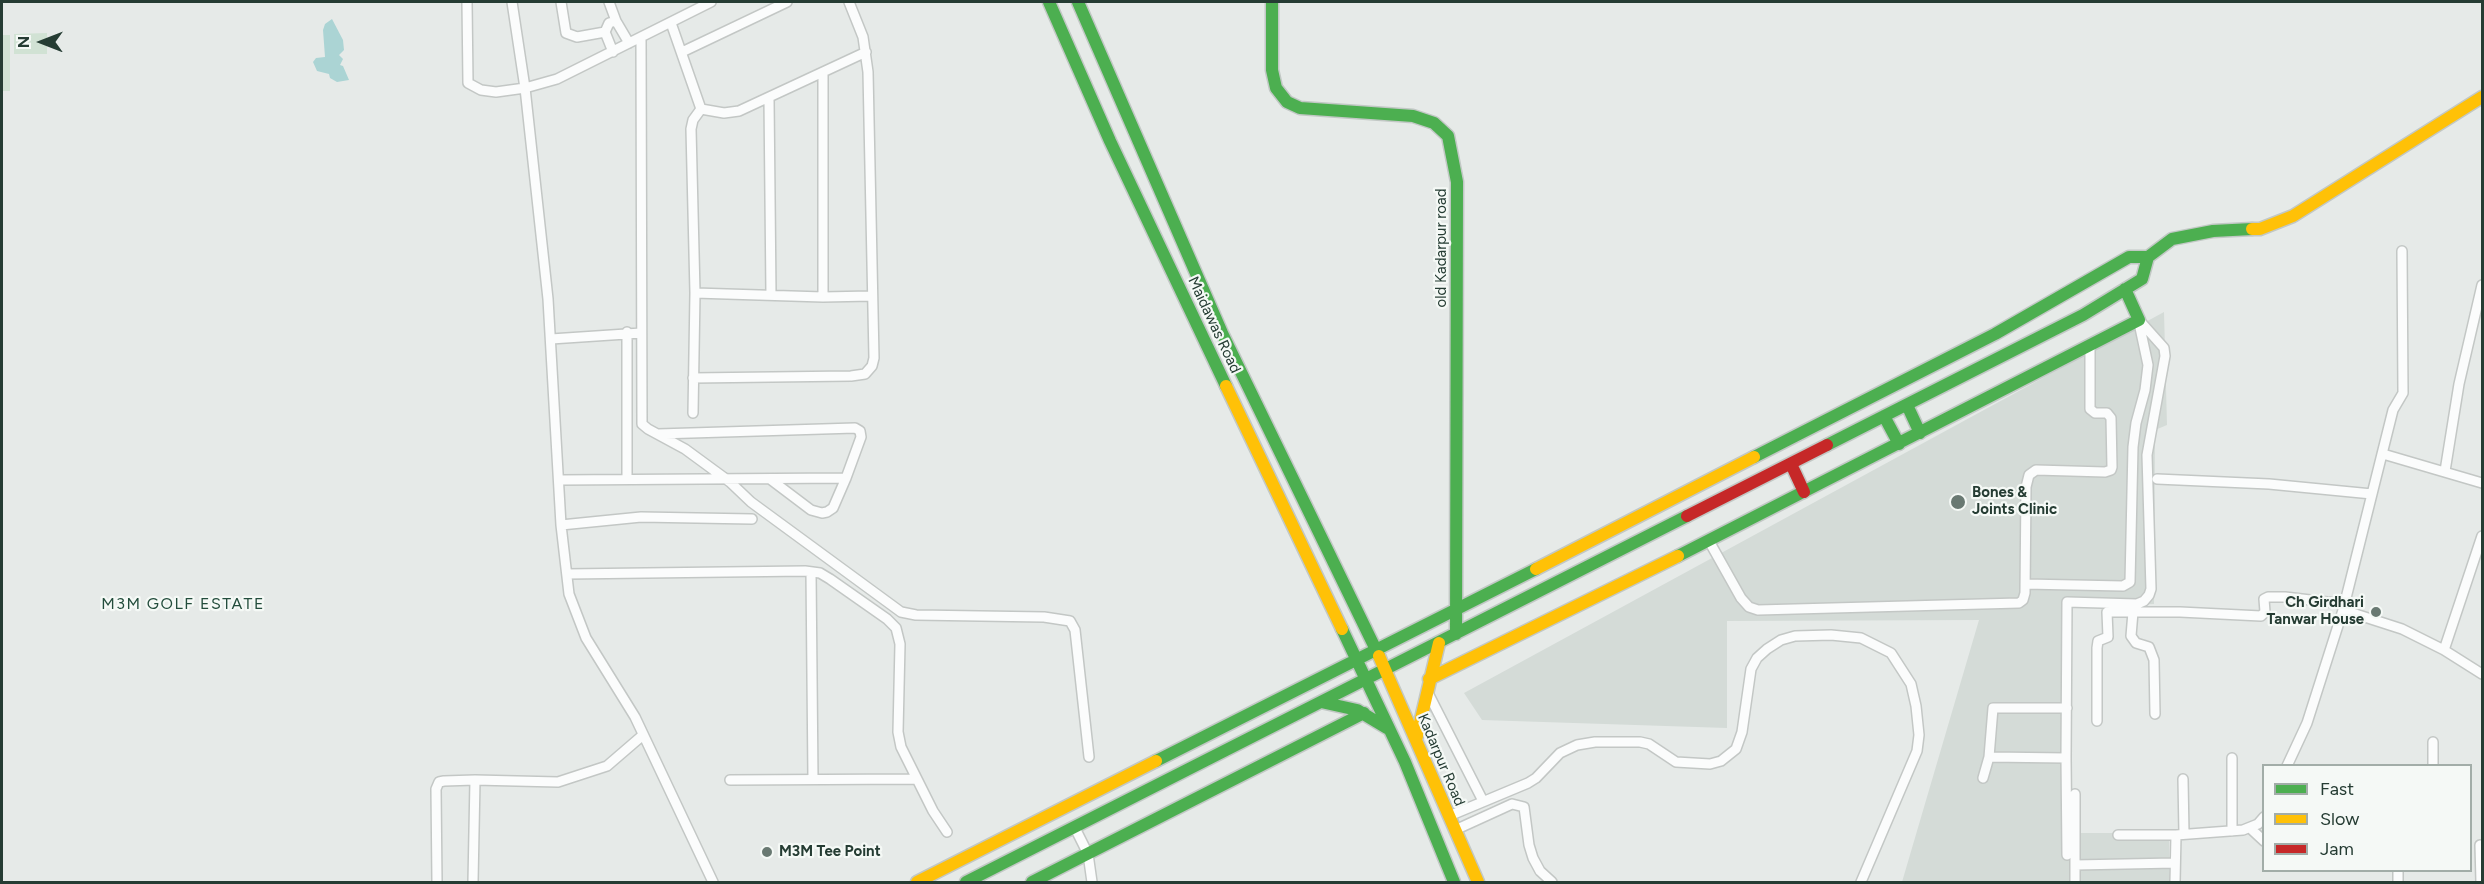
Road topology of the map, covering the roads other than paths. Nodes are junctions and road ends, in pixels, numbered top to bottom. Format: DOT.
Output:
graph roads {
  1 [pos="467,2"];
  2 [pos="512,2"];
  3 [pos="561,2"];
  4 [pos="609,2"];
  5 [pos="711,2"];
  6 [pos="787,2"];
  7 [pos="849,2"];
  8 [pos="1049,2"];
  9 [pos="1078,2"];
  10 [pos="1272,2"];
  11 [pos="616,21"];
  12 [pos="671,23"];
  13 [pos="605,32"];
  14 [pos="641,37"];
  15 [pos="629,44"];
  16 [pos="613,52"];
  17 [pos="682,52"];
  18 [pos="866,52"];
  19 [pos="823,73"];
  20 [pos="525,88"];
  21 [pos="2482,97"];
  22 [pos="769,99"];
  23 [pos="701,110"];
  24 [pos="2402,251"];
  25 [pos="2148,257"];
  26 [pos="2482,285"];
  27 [pos="2125,289"];
  28 [pos="695,293"];
  29 [pos="771,295"];
  30 [pos="871,296"];
  31 [pos="823,297"];
  32 [pos="2139,320"];
  33 [pos="627,332"];
  34 [pos="641,333"];
  35 [pos="551,339"];
  36 [pos="2090,346"];
  37 [pos="693,378"];
  38 [pos="1907,405"];
  39 [pos="693,413"];
  40 [pos="1884,416"];
  41 [pos="1920,433"];
  42 [pos="656,434"];
  43 [pos="1899,444"];
  44 [pos="2383,454"];
  45 [pos="1791,464"];
  46 [pos="2445,471"];
  47 [pos="846,478"];
  48 [pos="627,479"];
  49 [pos="725,479"];
  50 [pos="770,479"];
  51 [pos="2157,479"];
  52 [pos="560,480"];
  53 [pos="2482,483"];
  54 [pos="1804,492"];
  55 [pos="2372,494"];
  56 [pos="752,519"];
  57 [pos="561,525"];
  58 [pos="2482,537"];
  59 [pos="1709,541"];
  60 [pos="811,572"];
  61 [pos="567,574"];
  62 [pos="2025,584"];
  63 [pos="2344,607"];
  64 [pos="1455,609"];
  65 [pos="2133,612"];
  66 [pos="1456,634"];
  67 [pos="1439,643"];
  68 [pos="1376,649"];
  69 [pos="2444,650"];
  70 [pos="1356,660"];
  71 [pos="1385,670"];
  72 [pos="2482,675"];
  73 [pos="1365,678"];
  74 [pos="1428,684"];
  75 [pos="1321,702"];
  76 [pos="2067,708"];
  77 [pos="1364,713"];
  78 [pos="2155,714"];
  79 [pos="2097,721"];
  80 [pos="1390,731"];
  81 [pos="643,735"];
  82 [pos="1416,740"];
  83 [pos="2433,742"];
  84 [pos="1089,757"];
  85 [pos="1989,757"];
  86 [pos="2066,758"];
  87 [pos="2232,758"];
  88 [pos="2287,764"];
  89 [pos="2433,764"];
  90 [pos="1983,778"];
  91 [pos="2183,779"];
  92 [pos="475,780"];
  93 [pos="730,780"];
  94 [pos="813,780"];
  95 [pos="917,780"];
  96 [pos="2075,794"];
  97 [pos="1481,802"];
  98 [pos="1449,816"];
  99 [pos="2262,819"];
  100 [pos="1075,828"];
  101 [pos="2250,828"];
  102 [pos="1455,830"];
  103 [pos="2232,831"];
  104 [pos="947,832"];
  105 [pos="2180,834"];
  106 [pos="2118,835"];
  107 [pos="2262,839"];
  108 [pos="2478,844"];
  109 [pos="1088,854"];
  110 [pos="2067,855"];
  111 [pos="2175,863"];
  112 [pos="2075,865"];
  113 [pos="437,882"];
  114 [pos="473,882"];
  115 [pos="713,882"];
  116 [pos="917,882"];
  117 [pos="966,882"];
  118 [pos="1032,882"];
  119 [pos="1092,882"];
  120 [pos="1454,882"];
  121 [pos="1478,882"];
  122 [pos="1552,882"];
  123 [pos="1861,882"];
  124 [pos="2075,882"];
  125 [pos="2175,882"];
  126 [pos="2481,882"];
  1 -- 20 [label="street"];
  2 -- 20 [label="street"];
  3 -- 13 [label="street"];
  4 -- 11 [label="street"];
  5 -- 12 [label="street"];
  6 -- 17 [label="street"];
  7 -- 18 [label="street"];
  8 -- 70 [label="street, Maidawas Road"];
  9 -- 68 [label="street, Maidawas Road"];
  10 -- 64 [label="street, old Kadarpur road"];
  11 -- 13 [label="street"];
  11 -- 15 [label="street"];
  12 -- 14 [label="street"];
  12 -- 17 [label="street"];
  13 -- 16 [label="street"];
  14 -- 15 [label="street"];
  14 -- 34 [label="street"];
  15 -- 16 [label="street"];
  16 -- 20 [label="street"];
  17 -- 23 [label="street"];
  18 -- 19 [label="street"];
  18 -- 30 [label="street"];
  19 -- 22 [label="street"];
  19 -- 31 [label="street"];
  20 -- 35 [label="street"];
  21 -- 25 [label="street"];
  22 -- 23 [label="street"];
  22 -- 29 [label="street"];
  23 -- 28 [label="street"];
  24 -- 44 [label="street"];
  25 -- 27 [label="street"];
  25 -- 64 [label="street"];
  26 -- 46 [label="street"];
  27 -- 32 [label="street"];
  27 -- 38 [label="street"];
  28 -- 29 [label="street"];
  28 -- 37 [label="street"];
  29 -- 31 [label="street"];
  30 -- 31 [label="street"];
  30 -- 37 [label="street"];
  32 -- 36 [label="street"];
  32 -- 62 [label="street"];
  32 -- 76 [label="street"];
  33 -- 34 [label="street"];
  33 -- 35 [label="street"];
  33 -- 48 [label="street"];
  34 -- 42 [label="street"];
  35 -- 52 [label="street"];
  36 -- 41 [label="street"];
  36 -- 62 [label="street"];
  37 -- 39 [label="street"];
  38 -- 40 [label="street"];
  38 -- 41 [label="street"];
  40 -- 43 [label="street"];
  40 -- 45 [label="street"];
  41 -- 43 [label="street"];
  42 -- 47 [label="street"];
  42 -- 49 [label="street"];
  43 -- 54 [label="street"];
  44 -- 46 [label="street"];
  44 -- 55 [label="street"];
  45 -- 54 [label="street"];
  45 -- 66 [label="street"];
  46 -- 53 [label="street"];
  47 -- 50 [label="street"];
  47 -- 50 [label="street"];
  48 -- 49 [label="street"];
  48 -- 52 [label="street"];
  49 -- 50 [label="street"];
  49 -- 84 [label="street"];
  51 -- 55 [label="street"];
  52 -- 57 [label="street"];
  54 -- 59 [label="street"];
  55 -- 63 [label="street"];
  56 -- 57 [label="street"];
  57 -- 61 [label="street"];
  58 -- 69 [label="street"];
  59 -- 62 [label="street"];
  59 -- 74 [label="street"];
  60 -- 61 [label="street"];
  60 -- 94 [label="street"];
  60 -- 95 [label="street"];
  61 -- 81 [label="street"];
  63 -- 65 [label="street"];
  63 -- 69 [label="street"];
  63 -- 88 [label="street"];
  64 -- 66 [label="street, old Kadarpur road"];
  64 -- 68 [label="street"];
  65 -- 78 [label="street"];
  65 -- 79 [label="street"];
  66 -- 67 [label="street"];
  67 -- 71 [label="street"];
  67 -- 74 [label="street"];
  68 -- 70 [label="street"];
  68 -- 71 [label="street, Kadarpur Road"];
  69 -- 72 [label="street"];
  70 -- 73 [label="street"];
  70 -- 116 [label="street"];
  71 -- 73 [label="street"];
  71 -- 82 [label="street, Kadarpur Road"];
  73 -- 75 [label="street"];
  73 -- 80 [label="street"];
  74 -- 82 [label="street"];
  74 -- 97 [label="street"];
  75 -- 77 [label="street"];
  75 -- 100 [label="street"];
  76 -- 85 [label="street"];
  76 -- 86 [label="street"];
  77 -- 80 [label="street"];
  77 -- 109 [label="street"];
  80 -- 120 [label="street"];
  81 -- 92 [label="street"];
  81 -- 115 [label="street"];
  82 -- 98 [label="street, Kadarpur Road"];
  83 -- 89 [label="street"];
  85 -- 86 [label="street"];
  85 -- 90 [label="street"];
  86 -- 110 [label="street"];
  87 -- 103 [label="street"];
  91 -- 105 [label="street"];
  92 -- 113 [label="street"];
  92 -- 114 [label="street"];
  93 -- 94 [label="street"];
  94 -- 95 [label="street"];
  95 -- 104 [label="street"];
  96 -- 112 [label="street"];
  97 -- 98 [label="street"];
  97 -- 123 [label="street"];
  98 -- 102 [label="street, Kadarpur Road"];
  99 -- 101 [label="street"];
  100 -- 109 [label="street"];
  100 -- 117 [label="street"];
  101 -- 103 [label="street"];
  101 -- 107 [label="street"];
  102 -- 121 [label="street, Kadarpur Road"];
  102 -- 122 [label="street"];
  103 -- 105 [label="street"];
  105 -- 106 [label="street"];
  105 -- 111 [label="street"];
  108 -- 126 [label="street"];
  109 -- 118 [label="street"];
  109 -- 119 [label="street"];
  111 -- 112 [label="street"];
  111 -- 125 [label="street"];
  112 -- 124 [label="street"];
}
